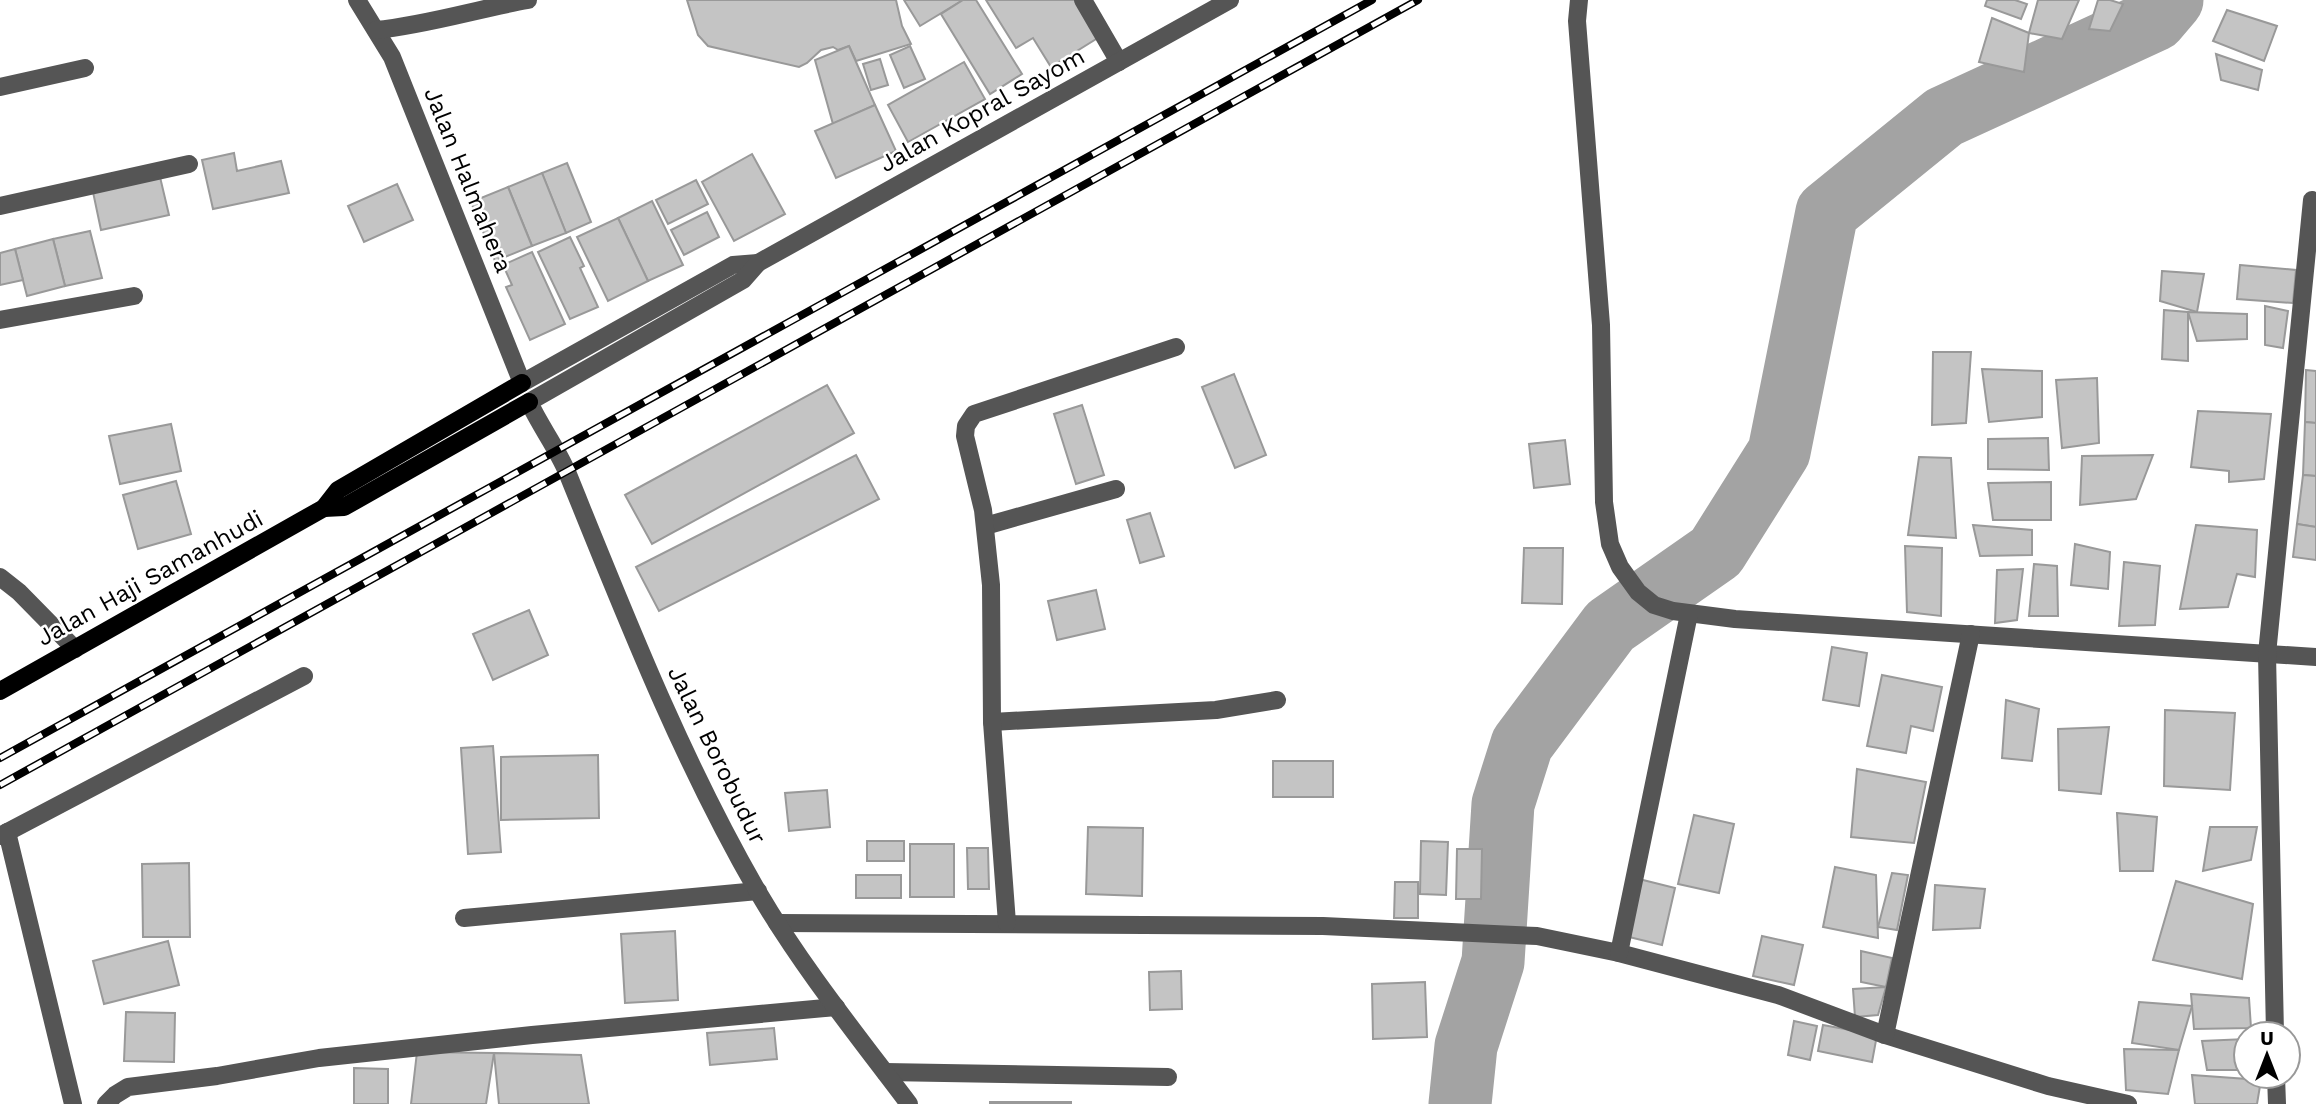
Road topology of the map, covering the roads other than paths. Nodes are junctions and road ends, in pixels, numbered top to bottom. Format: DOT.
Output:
graph roads {
  1 [pos="357,0"];
  2 [pos="528,0"];
  3 [pos="1083,0"];
  4 [pos="1230,0"];
  5 [pos="1579,0"];
  6 [pos="376,30"];
  7 [pos="1119,62"];
  8 [pos="85,68"];
  9 [pos="0,87"];
  10 [pos="189,164"];
  11 [pos="2312,200"];
  12 [pos="0,206"];
  13 [pos="758,263"];
  14 [pos="134,296"];
  15 [pos="0,320"];
  16 [pos="1176,347"];
  17 [pos="522,383"];
  18 [pos="529,402"];
  19 [pos="390,471"];
  20 [pos="1116,489"];
  21 [pos="324,508"];
  22 [pos="985,526"];
  23 [pos="0,577"];
  24 [pos="1689,614"];
  25 [pos="1971,634"];
  26 [pos="75,649"];
  27 [pos="2267,654"];
  28 [pos="2316,657"];
  29 [pos="304,676"];
  30 [pos="0,691"];
  31 [pos="1277,701"];
  32 [pos="992,722"];
  33 [pos="3,834"];
  34 [pos="758,891"];
  35 [pos="464,918"];
  36 [pos="777,923"];
  37 [pos="1007,923"];
  38 [pos="1619,953"];
  39 [pos="836,1007"];
  40 [pos="2275,1020"];
  41 [pos="1885,1035"];
  42 [pos="885,1072"];
  43 [pos="1168,1077"];
  44 [pos="73,1104"];
  45 [pos="106,1104"];
  46 [pos="909,1104"];
  47 [pos="2128,1104"];
  1 -- 6 [label="street, Jalan Halmahera"];
  2 -- 6 [label="street"];
  3 -- 7 [label="street"];
  4 -- 7 [label="street, Jalan Kopral Sayom"];
  5 -- 24 [label="street"];
  6 -- 17 [label="street, Jalan Halmahera"];
  7 -- 13 [label="street, Jalan Kopral Sayom"];
  8 -- 9 [label="street"];
  10 -- 12 [label="street"];
  11 -- 27 [label="street"];
  13 -- 17 [label="street, Jalan Kopral Sayom"];
  13 -- 18 [label="street, Jalan Kopral Sayom"];
  14 -- 15 [label="street"];
  16 -- 22 [label="street"];
  17 -- 19 [label="main road, Jalan Haji Samanhudi"];
  18 -- 19 [label="main road, Jalan Haji Samanhudi"];
  18 -- 34 [label="street, Jalan Borobudur"];
  19 -- 21 [label="main road, Jalan Haji Samanhudi"];
  19 -- 21 [label="main road, Jalan Haji Samanhudi"];
  20 -- 22 [label="street"];
  21 -- 26 [label="main road, Jalan Haji Samanhudi"];
  22 -- 32 [label="street"];
  23 -- 26 [label="street"];
  24 -- 25 [label="street"];
  24 -- 38 [label="street"];
  25 -- 27 [label="street"];
  25 -- 41 [label="street"];
  26 -- 30 [label="main road, Jalan Haji Samanhudi"];
  27 -- 28 [label="street"];
  27 -- 40 [label="street"];
  29 -- 33 [label="street"];
  31 -- 32 [label="street"];
  32 -- 37 [label="street"];
  33 -- 44 [label="street"];
  34 -- 35 [label="street"];
  34 -- 36 [label="street, Jalan Borobudur"];
  36 -- 37 [label="street"];
  36 -- 39 [label="street, Jalan Borobudur"];
  37 -- 38 [label="street"];
  38 -- 41 [label="street"];
  39 -- 42 [label="street, Jalan Borobudur"];
  39 -- 45 [label="street"];
  41 -- 47 [label="street"];
  42 -- 43 [label="street"];
  42 -- 46 [label="street, Jalan Borobudur"];
}
